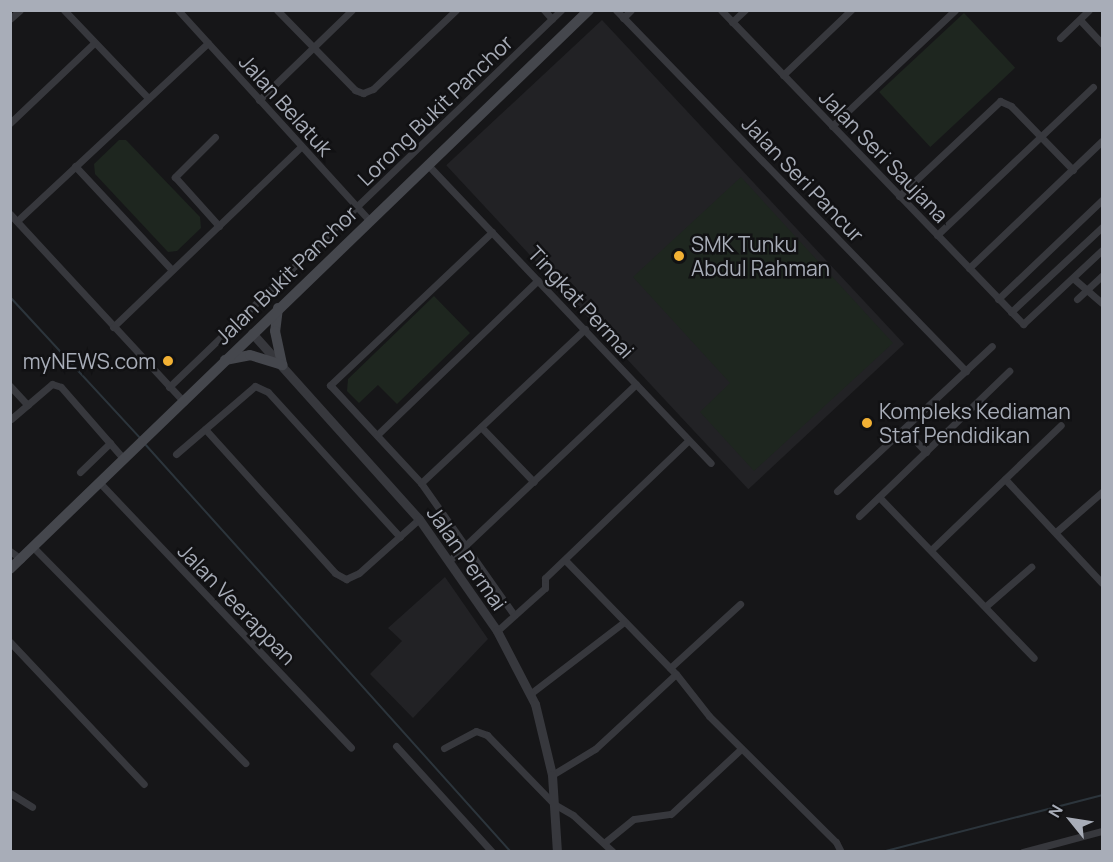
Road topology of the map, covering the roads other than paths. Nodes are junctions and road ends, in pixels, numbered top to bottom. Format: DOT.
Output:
graph roads {
  1 [pos="20,10"];
  2 [pos="64,10"];
  3 [pos="178,10"];
  4 [pos="278,10"];
  5 [pos="352,10"];
  6 [pos="456,10"];
  7 [pos="544,10"];
  8 [pos="561,10"];
  9 [pos="589,10"];
  10 [pos="616,10"];
  11 [pos="631,10"];
  12 [pos="721,10"];
  13 [pos="745,10"];
  14 [pos="851,10"];
  15 [pos="955,10"];
  16 [pos="1089,10"];
  17 [pos="623,18"];
  18 [pos="10,19"];
  19 [pos="552,19"];
  20 [pos="1080,20"];
  21 [pos="732,22"];
  22 [pos="1060,38"];
  23 [pos="94,43"];
  24 [pos="208,43"];
  25 [pos="1102,44"];
  26 [pos="313,48"];
  27 [pos="783,75"];
  28 [pos="1093,87"];
  29 [pos="148,98"];
  30 [pos="259,100"];
  31 [pos="10,123"];
  32 [pos="832,126"];
  33 [pos="1041,136"];
  34 [pos="215,137"];
  35 [pos="1102,141"];
  36 [pos="301,147"];
  37 [pos="427,164"];
  38 [pos="75,166"];
  39 [pos="1073,170"];
  40 [pos="899,196"];
  41 [pos="1102,200"];
  42 [pos="358,208"];
  43 [pos="10,214"];
  44 [pos="17,221"];
  45 [pos="370,221"];
  46 [pos="219,226"];
  47 [pos="1102,227"];
  48 [pos="492,232"];
  49 [pos="937,235"];
  50 [pos="1102,250"];
  51 [pos="969,268"];
  52 [pos="172,270"];
  53 [pos="1102,276"];
  54 [pos="1073,278"];
  55 [pos="538,280"];
  56 [pos="1088,290"];
  57 [pos="998,299"];
  58 [pos="1077,299"];
  59 [pos="1102,303"];
  60 [pos="278,308"];
  61 [pos="1011,312"];
  62 [pos="113,327"];
  63 [pos="585,329"];
  64 [pos="252,333"];
  65 [pos="992,346"];
  66 [pos="225,360"];
  67 [pos="282,365"];
  68 [pos="966,371"];
  69 [pos="1009,371"];
  70 [pos="636,384"];
  71 [pos="10,386"];
  72 [pos="169,387"];
  73 [pos="184,402"];
  74 [pos="28,405"];
  75 [pos="11,418"];
  76 [pos="1061,425"];
  77 [pos="481,427"];
  78 [pos="205,429"];
  79 [pos="904,429"];
  80 [pos="377,435"];
  81 [pos="689,440"];
  82 [pos="110,443"];
  83 [pos="926,452"];
  84 [pos="176,454"];
  85 [pos="123,458"];
  86 [pos="711,463"];
  87 [pos="80,472"];
  88 [pos="1005,478"];
  89 [pos="99,482"];
  90 [pos="534,482"];
  91 [pos="421,483"];
  92 [pos="837,491"];
  93 [pos="1102,492"];
  94 [pos="879,497"];
  95 [pos="859,516"];
  96 [pos="419,519"];
  97 [pos="1056,532"];
  98 [pos="400,537"];
  99 [pos="468,545"];
  100 [pos="33,546"];
  101 [pos="931,550"];
  102 [pos="10,551"];
  103 [pos="21,559"];
  104 [pos="450,560"];
  105 [pos="565,560"];
  106 [pos="1031,567"];
  107 [pos="10,568"];
  108 [pos="1102,583"];
  109 [pos="740,604"];
  110 [pos="986,606"];
  111 [pos="514,615"];
  112 [pos="624,622"];
  113 [pos="497,632"];
  114 [pos="10,642"];
  115 [pos="1034,658"];
  116 [pos="670,668"];
  117 [pos="676,674"];
  118 [pos="530,694"];
  119 [pos="396,746"];
  120 [pos="351,748"];
  121 [pos="444,748"];
  122 [pos="741,749"];
  123 [pos="245,763"];
  124 [pos="552,775"];
  125 [pos="144,784"];
  126 [pos="10,793"];
  127 [pos="554,804"];
  128 [pos="32,807"];
  129 [pos="1102,831"];
  130 [pos="604,843"];
  131 [pos="555,851"];
  132 [pos="837,851"];
  133 [pos="492,852"];
  134 [pos="613,852"];
  135 [pos="1023,852"];
  1 -- 18 [label="street"];
  2 -- 23 [label="street"];
  3 -- 24 [label="street, Jalan Belatuk"];
  4 -- 26 [label="street"];
  5 -- 26 [label="street"];
  6 -- 26 [label="street"];
  7 -- 19 [label="street"];
  8 -- 19 [label="street, Lorong Bukit Panchor"];
  9 -- 37 [label="main road, Jalan Bukit Panchor"];
  10 -- 17 [label="street, Jalan Seri Pancur"];
  11 -- 17 [label="street"];
  12 -- 21 [label="street, Jalan Seri Saujana"];
  13 -- 21 [label="street"];
  14 -- 27 [label="street"];
  15 -- 32 [label="street"];
  16 -- 20 [label="street"];
  17 -- 68 [label="street, Jalan Seri Pancur"];
  19 -- 42 [label="street, Lorong Bukit Panchor"];
  20 -- 22 [label="street"];
  20 -- 25 [label="street"];
  21 -- 27 [label="street, Jalan Seri Saujana"];
  23 -- 29 [label="street"];
  23 -- 31 [label="street"];
  24 -- 29 [label="street"];
  24 -- 30 [label="street, Jalan Belatuk"];
  26 -- 30 [label="street"];
  27 -- 32 [label="street, Jalan Seri Saujana"];
  28 -- 33 [label="street"];
  29 -- 38 [label="street"];
  30 -- 36 [label="street, Jalan Belatuk"];
  32 -- 40 [label="street, Jalan Seri Saujana"];
  33 -- 39 [label="street"];
  33 -- 40 [label="street"];
  33 -- 49 [label="street"];
  34 -- 46 [label="street"];
  35 -- 39 [label="street"];
  36 -- 42 [label="street, Jalan Belatuk"];
  36 -- 46 [label="street"];
  37 -- 45 [label="main road, Jalan Bukit Panchor"];
  37 -- 48 [label="street, Tingkat Permai"];
  38 -- 44 [label="street"];
  38 -- 52 [label="street"];
  39 -- 51 [label="street"];
  40 -- 49 [label="street, Jalan Seri Saujana"];
  41 -- 57 [label="street"];
  42 -- 45 [label="street, Jalan Belatuk"];
  42 -- 72 [label="street, Jalan Bukit Panchor"];
  43 -- 44 [label="street"];
  44 -- 62 [label="street"];
  45 -- 60 [label="main road, Jalan Bukit Panchor"];
  46 -- 52 [label="street"];
  47 -- 61 [label="street"];
  48 -- 55 [label="street, Tingkat Permai"];
  48 -- 80 [label="street"];
  49 -- 51 [label="street, Jalan Seri Saujana"];
  50 -- 54 [label="street"];
  51 -- 57 [label="street, Jalan Seri Saujana"];
  52 -- 62 [label="street"];
  53 -- 56 [label="street"];
  54 -- 56 [label="street"];
  54 -- 61 [label="street, Jalan Seri Saujana"];
  55 -- 63 [label="street, Tingkat Permai"];
  55 -- 80 [label="street"];
  56 -- 58 [label="street"];
  56 -- 59 [label="street"];
  57 -- 61 [label="street, Jalan Seri Saujana"];
  60 -- 64 [label="main road, Jalan Bukit Panchor"];
  60 -- 67 [label="main road"];
  62 -- 72 [label="street"];
  63 -- 70 [label="street, Tingkat Permai"];
  63 -- 77 [label="street"];
  64 -- 66 [label="main road, Jalan Bukit Panchor"];
  64 -- 67 [label="street, Jalan Permai"];
  65 -- 68 [label="street"];
  66 -- 67 [label="main road"];
  66 -- 73 [label="main road, Jalan Bukit Panchor"];
  67 -- 96 [label="street, Jalan Permai"];
  68 -- 79 [label="street"];
  69 -- 83 [label="street"];
  70 -- 81 [label="street, Tingkat Permai"];
  70 -- 90 [label="street"];
  71 -- 74 [label="street"];
  72 -- 73 [label="street"];
  73 -- 85 [label="main road, Jalan Bukit Panchor"];
  74 -- 75 [label="street"];
  74 -- 82 [label="street"];
  76 -- 88 [label="street"];
  77 -- 90 [label="street"];
  77 -- 91 [label="street"];
  78 -- 84 [label="street"];
  78 -- 98 [label="street"];
  78 -- 98 [label="street"];
  79 -- 83 [label="street"];
  79 -- 92 [label="street"];
  80 -- 91 [label="street"];
  81 -- 86 [label="street, Tingkat Permai"];
  81 -- 105 [label="street"];
  82 -- 85 [label="street"];
  82 -- 87 [label="street"];
  83 -- 94 [label="street"];
  85 -- 89 [label="main road, Jalan Bukit Panchor"];
  88 -- 97 [label="street"];
  88 -- 101 [label="street"];
  89 -- 100 [label="main road, Jalan Bukit Panchor"];
  89 -- 120 [label="street, Jalan Veerappan"];
  90 -- 99 [label="street"];
  91 -- 99 [label="street"];
  93 -- 97 [label="street"];
  94 -- 95 [label="street"];
  94 -- 101 [label="street"];
  96 -- 98 [label="street"];
  96 -- 104 [label="street, Jalan Permai"];
  97 -- 108 [label="street"];
  99 -- 104 [label="street"];
  99 -- 111 [label="street"];
  100 -- 103 [label="main road, Jalan Bukit Panchor"];
  100 -- 123 [label="street"];
  101 -- 110 [label="street"];
  102 -- 103 [label="street"];
  103 -- 107 [label="main road, Jalan Bukit Panchor"];
  104 -- 113 [label="street, Jalan Permai"];
  105 -- 111 [label="street"];
  105 -- 112 [label="street"];
  106 -- 110 [label="street"];
  109 -- 116 [label="street"];
  110 -- 115 [label="street"];
  111 -- 113 [label="street"];
  112 -- 116 [label="street"];
  112 -- 118 [label="street"];
  113 -- 118 [label="street, Jalan Permai"];
  114 -- 125 [label="street"];
  116 -- 117 [label="street"];
  117 -- 122 [label="street"];
  117 -- 124 [label="street"];
  118 -- 124 [label="street, Jalan Permai"];
  119 -- 133 [label="street"];
  121 -- 127 [label="street"];
  122 -- 130 [label="street"];
  122 -- 132 [label="street"];
  124 -- 127 [label="street, Jalan Permai"];
  126 -- 128 [label="street"];
  127 -- 130 [label="street"];
  127 -- 131 [label="street, Jalan Permai"];
  129 -- 135 [label="street"];
  130 -- 134 [label="street"];
}
